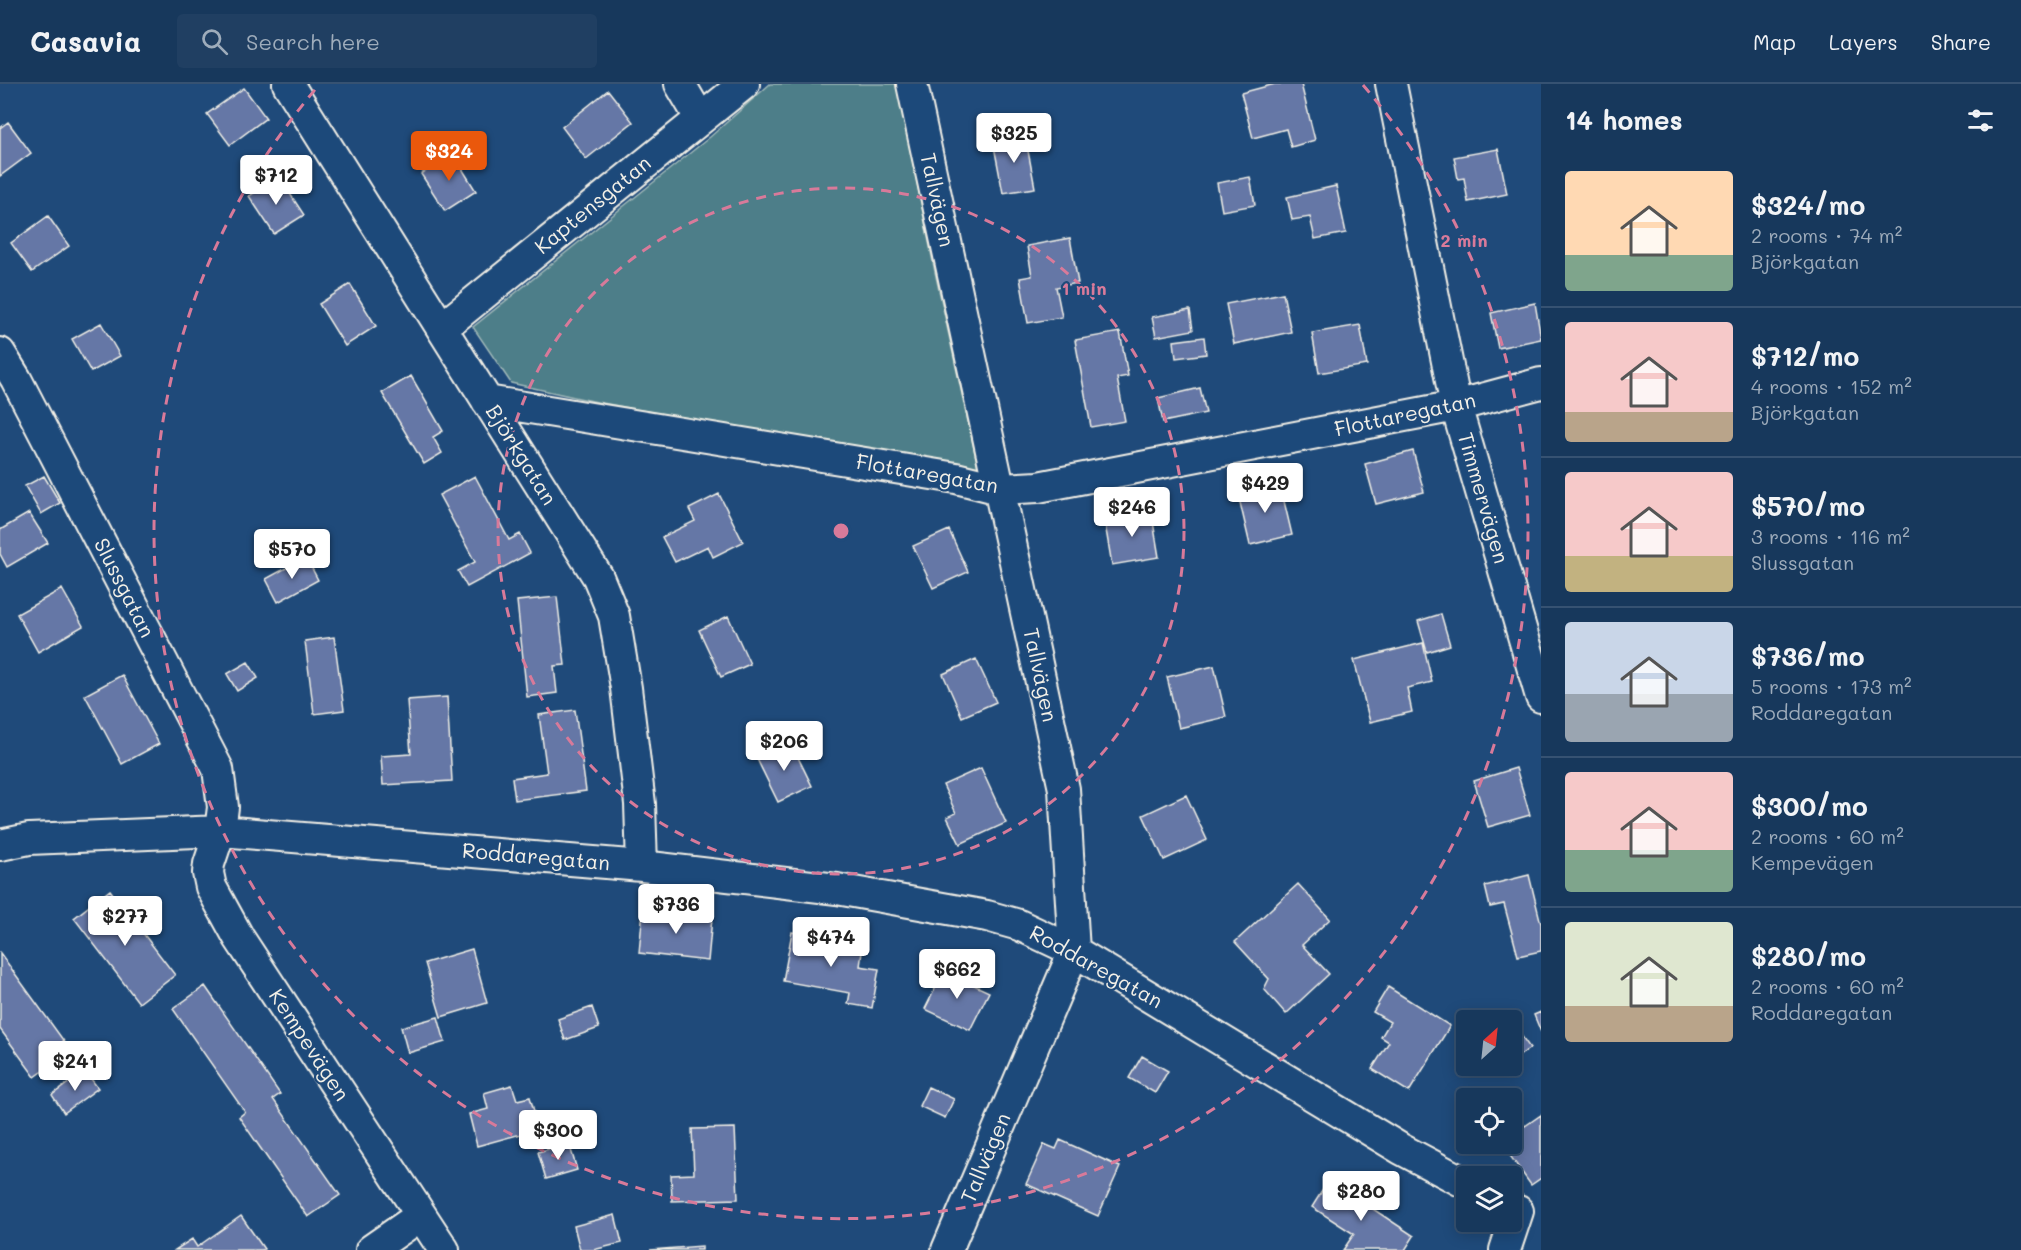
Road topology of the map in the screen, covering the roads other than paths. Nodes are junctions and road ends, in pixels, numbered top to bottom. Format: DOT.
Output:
graph roads {
  1 [pos="288,84"];
  2 [pos="681,84"];
  3 [pos="744,84"];
  4 [pos="912,84"];
  5 [pos="1391,84"];
  6 [pos="700,118"];
  7 [pos="443,327"];
  8 [pos="0,353"];
  9 [pos="1541,383"];
  10 [pos="487,401"];
  11 [pos="1456,406"];
  12 [pos="1000,489"];
  13 [pos="1541,697"];
  14 [pos="220,831"];
  15 [pos="0,845"];
  16 [pos="642,866"];
  17 [pos="1074,951"];
  18 [pos="1456,1178"];
  19 [pos="1524,1213"];
  20 [pos="420,1216"];
  21 [pos="371,1250"];
  22 [pos="444,1250"];
  23 [pos="946,1250"];
  24 [pos="1505,1250"];
  1 -- 7 [label="street, Björkgatan"];
  2 -- 6 [label="street"];
  3 -- 6 [label="street, Kaptensgatan"];
  4 -- 12 [label="street, Tallvägen"];
  5 -- 11 [label="street, Timmervägen"];
  6 -- 7 [label="street, Kaptensgatan"];
  7 -- 10 [label="street, Björkgatan"];
  8 -- 14 [label="street, Slussgatan"];
  9 -- 11 [label="street, Flottaregatan"];
  10 -- 12 [label="street, Flottaregatan"];
  10 -- 16 [label="street, Björkgatan"];
  11 -- 12 [label="street, Flottaregatan"];
  11 -- 13 [label="street, Timmervägen"];
  12 -- 17 [label="street, Tallvägen"];
  14 -- 15 [label="street, Roddaregatan"];
  14 -- 16 [label="street, Roddaregatan"];
  14 -- 20 [label="street, Kempevägen"];
  16 -- 17 [label="street, Roddaregatan"];
  17 -- 18 [label="street, Roddaregatan"];
  17 -- 23 [label="street, Tallvägen"];
  19 -- 24 [label="street"];
  20 -- 21 [label="street"];
  20 -- 22 [label="street, Kempevägen"];
}
